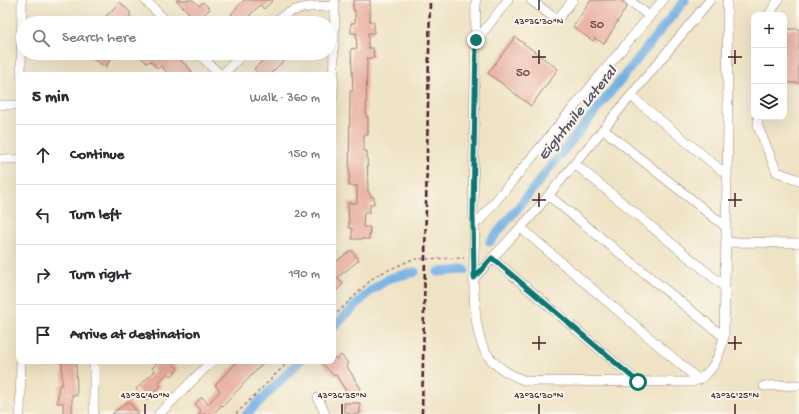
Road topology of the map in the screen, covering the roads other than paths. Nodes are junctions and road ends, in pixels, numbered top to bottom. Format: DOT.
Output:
graph roads {
  1 [pos="22,0"];
  2 [pos="145,0"];
  3 [pos="476,0"];
  4 [pos="508,0"];
  5 [pos="531,0"];
  6 [pos="573,0"];
  7 [pos="629,0"];
  8 [pos="663,0"];
  9 [pos="710,0"];
  10 [pos="727,0"];
  11 [pos="778,0"];
  12 [pos="335,3"];
  13 [pos="771,12"];
  14 [pos="22,16"];
  15 [pos="161,16"];
  16 [pos="283,16"];
  17 [pos="335,16"];
  18 [pos="649,16"];
  19 [pos="476,40"];
  20 [pos="22,60"];
  21 [pos="205,60"];
  22 [pos="237,60"];
  23 [pos="334,60"];
  24 [pos="22,72"];
  25 [pos="218,72"];
  26 [pos="224,72"];
  27 [pos="334,72"];
  28 [pos="631,96"];
  29 [pos="0,105"];
  30 [pos="16,105"];
  31 [pos="758,120"];
  32 [pos="604,129"];
  33 [pos="0,159"];
  34 [pos="16,159"];
  35 [pos="575,164"];
  36 [pos="728,175"];
  37 [pos="799,180"];
  38 [pos="549,196"];
  39 [pos="474,222"];
  40 [pos="726,227"];
  41 [pos="521,228"];
  42 [pos="726,242"];
  43 [pos="799,243"];
  44 [pos="492,258"];
  45 [pos="474,278"];
  46 [pos="725,287"];
  47 [pos="724,338"];
  48 [pos="20,364"];
  49 [pos="94,364"];
  50 [pos="209,364"];
  51 [pos="699,380"];
  52 [pos="638,382"];
  53 [pos="799,385"];
  54 [pos="764,386"];
  55 [pos="318,398"];
  56 [pos="20,414"];
  57 [pos="94,414"];
  58 [pos="159,414"];
  59 [pos="326,414"];
  1 -- 14 [label="street"];
  2 -- 15 [label="street"];
  3 -- 19 [label="street"];
  4 -- 19 [label="street"];
  5 -- 6 [label="street"];
  7 -- 18 [label="street"];
  8 -- 18 [label="street"];
  9 -- 28 [label="street"];
  10 -- 36 [label="street"];
  11 -- 13 [label="street"];
  12 -- 16 [label="street"];
  12 -- 17 [label="street"];
  18 -- 39 [label="street"];
  19 -- 39 [label="street"];
  20 -- 24 [label="street"];
  21 -- 25 [label="street"];
  22 -- 26 [label="street"];
  23 -- 27 [label="street"];
  28 -- 32 [label="street"];
  28 -- 36 [label="street"];
  29 -- 30 [label="street"];
  31 -- 37 [label="street"];
  32 -- 35 [label="street"];
  32 -- 40 [label="street"];
  33 -- 34 [label="street"];
  35 -- 38 [label="street"];
  35 -- 46 [label="street"];
  36 -- 40 [label="street"];
  38 -- 41 [label="street"];
  38 -- 47 [label="street"];
  39 -- 45 [label="street"];
  40 -- 42 [label="street"];
  41 -- 44 [label="street"];
  41 -- 51 [label="street"];
  42 -- 43 [label="street"];
  42 -- 46 [label="street"];
  44 -- 45 [label="street"];
  44 -- 52 [label="street"];
  45 -- 52 [label="street"];
  46 -- 47 [label="street"];
  47 -- 51 [label="street"];
  48 -- 56 [label="street"];
  49 -- 57 [label="street"];
  50 -- 58 [label="street"];
  51 -- 52 [label="street"];
  53 -- 54 [label="street"];
  55 -- 59 [label="street"];
}
